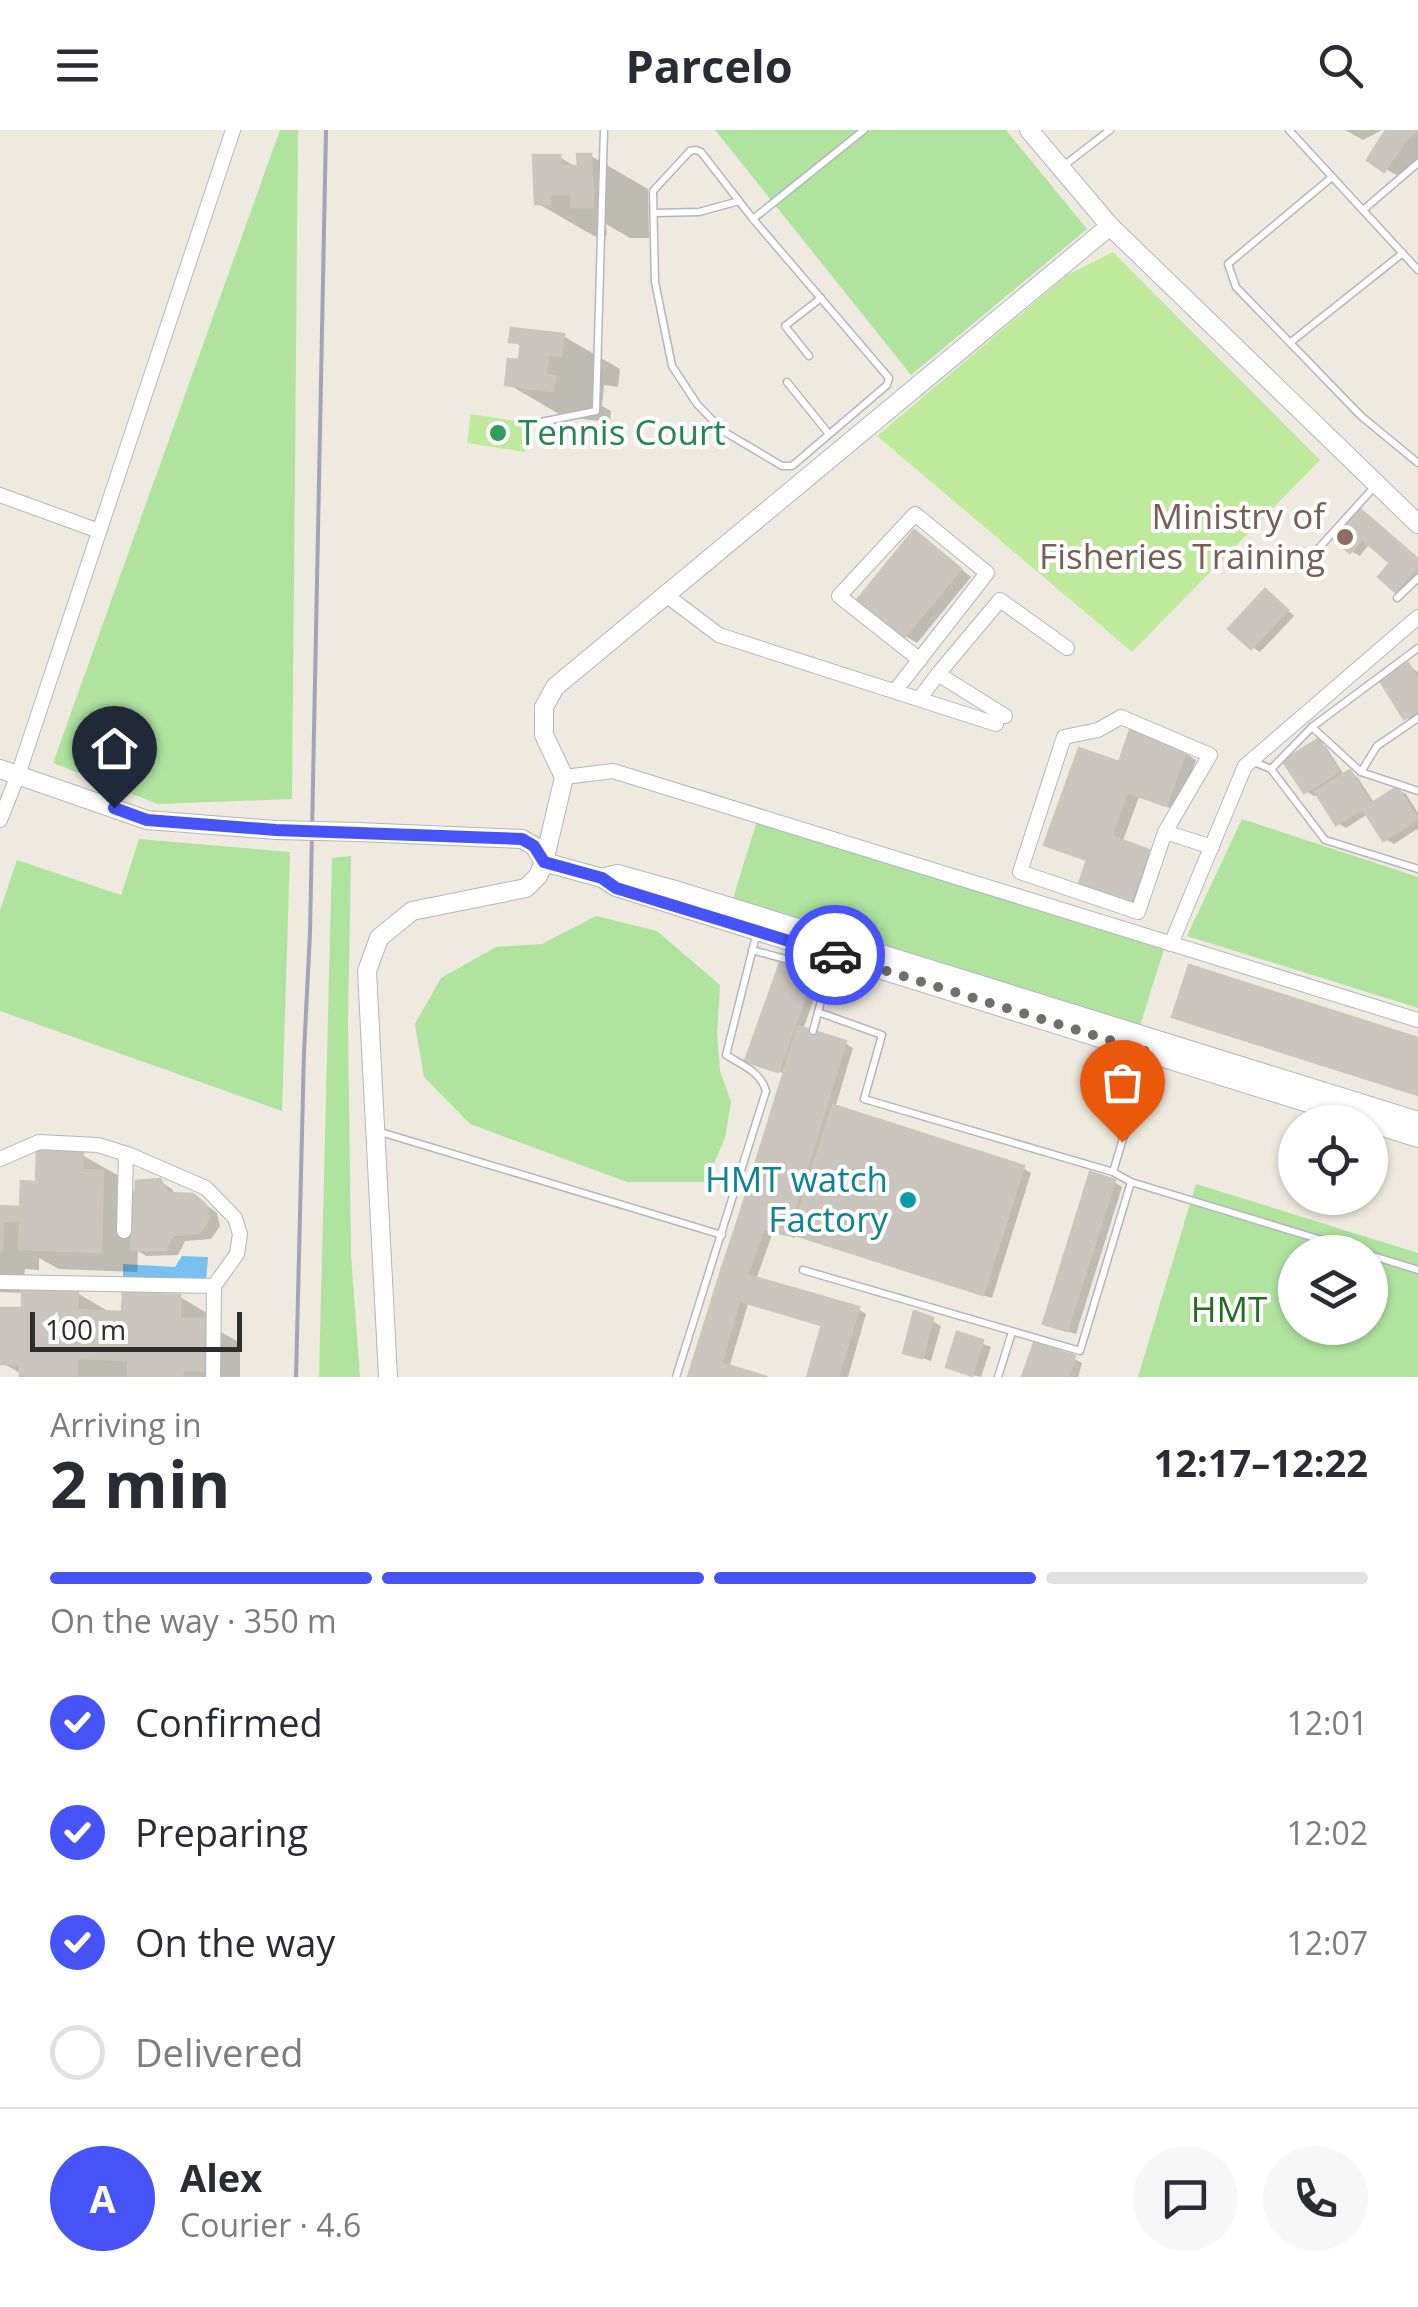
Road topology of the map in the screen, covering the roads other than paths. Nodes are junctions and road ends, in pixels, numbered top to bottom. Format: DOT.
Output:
graph roads {
  1 [pos="233,130"];
  2 [pos="604,130"];
  3 [pos="864,130"];
  4 [pos="1029,130"];
  5 [pos="1289,130"];
  6 [pos="1104,132"];
  7 [pos="1418,163"];
  8 [pos="1061,168"];
  9 [pos="1332,177"];
  10 [pos="739,200"];
  11 [pos="1363,210"];
  12 [pos="654,213"];
  13 [pos="754,219"];
  14 [pos="1110,226"];
  15 [pos="1403,253"];
  16 [pos="1418,270"];
  17 [pos="821,298"];
  18 [pos="1291,342"];
  19 [pos="809,356"];
  20 [pos="787,382"];
  21 [pos="541,422"];
  22 [pos="830,434"];
  23 [pos="1418,463"];
  24 [pos="1377,484"];
  25 [pos="0,495"];
  26 [pos="1418,524"];
  27 [pos="100,531"];
  28 [pos="1318,548"];
  29 [pos="1418,578"];
  30 [pos="666,595"];
  31 [pos="1397,598"];
  32 [pos="1418,617"];
  33 [pos="1067,648"];
  34 [pos="1415,650"];
  35 [pos="920,660"];
  36 [pos="1418,663"];
  37 [pos="938,674"];
  38 [pos="894,691"];
  39 [pos="919,699"];
  40 [pos="1418,718"];
  41 [pos="1312,727"];
  42 [pos="1252,761"];
  43 [pos="1271,769"];
  44 [pos="9,772"];
  45 [pos="1361,772"];
  46 [pos="564,778"];
  47 [pos="1418,790"];
  48 [pos="0,820"];
  49 [pos="1165,832"];
  50 [pos="1212,847"];
  51 [pos="544,862"];
  52 [pos="1418,869"];
  53 [pos="602,878"];
  54 [pos="754,940"];
  55 [pos="1171,944"];
  56 [pos="829,971"];
  57 [pos="848,978"];
  58 [pos="818,1012"];
  59 [pos="1418,1020"];
  60 [pos="814,1030"];
  61 [pos="1148,1052"];
  62 [pos="1342,1105"];
  63 [pos="1343,1105"];
  64 [pos="1388,1114"];
  65 [pos="1418,1120"];
  66 [pos="1388,1129"];
  67 [pos="376,1131"];
  68 [pos="1418,1138"];
  69 [pos="126,1154"];
  70 [pos="0,1159"];
  71 [pos="1113,1172"];
  72 [pos="1130,1182"];
  73 [pos="124,1232"];
  74 [pos="722,1235"];
  75 [pos="1306,1235"];
  76 [pos="1388,1261"];
  77 [pos="804,1270"];
  78 [pos="1418,1270"];
  79 [pos="0,1282"];
  80 [pos="214,1286"];
  81 [pos="1012,1332"];
  82 [pos="213,1377"];
  83 [pos="388,1377"];
  84 [pos="676,1377"];
  85 [pos="998,1377"];
  1 -- 27 [label="street"];
  2 -- 21 [label="lane"];
  3 -- 13 [label="lane"];
  4 -- 8 [label="street"];
  5 -- 9 [label="lane"];
  6 -- 8 [label="lane"];
  7 -- 11 [label="lane"];
  8 -- 14 [label="street"];
  9 -- 11 [label="lane"];
  9 -- 18 [label="lane"];
  10 -- 12 [label="lane"];
  10 -- 12 [label="lane"];
  10 -- 13 [label="lane"];
  11 -- 15 [label="lane"];
  12 -- 22 [label="lane"];
  13 -- 17 [label="lane"];
  14 -- 24 [label="street"];
  14 -- 30 [label="street"];
  15 -- 16 [label="lane"];
  15 -- 18 [label="lane"];
  17 -- 19 [label="lane"];
  17 -- 22 [label="lane"];
  18 -- 23 [label="lane"];
  20 -- 22 [label="lane"];
  24 -- 26 [label="street"];
  24 -- 28 [label="lane"];
  25 -- 27 [label="street"];
  27 -- 44 [label="street"];
  29 -- 31 [label="lane"];
  30 -- 38 [label="street"];
  30 -- 46 [label="street"];
  32 -- 42 [label="street"];
  33 -- 37 [label="street"];
  34 -- 36 [label="lane"];
  34 -- 41 [label="lane"];
  35 -- 35 [label="street"];
  35 -- 38 [label="street"];
  37 -- 39 [label="street"];
  37 -- 39 [label="street"];
  38 -- 39 [label="street"];
  40 -- 45 [label="lane"];
  41 -- 43 [label="lane"];
  41 -- 45 [label="lane"];
  42 -- 43 [label="lane"];
  42 -- 50 [label="street"];
  43 -- 52 [label="lane"];
  44 -- 48 [label="street"];
  44 -- 51 [label="street, bridge"];
  45 -- 47 [label="lane"];
  46 -- 51 [label="street"];
  46 -- 55 [label="street"];
  49 -- 49 [label="street"];
  49 -- 50 [label="street"];
  50 -- 55 [label="street"];
  51 -- 53 [label="street"];
  51 -- 67 [label="street"];
  53 -- 54 [label="street"];
  53 -- 63 [label="street"];
  54 -- 56 [label="lane"];
  54 -- 61 [label="street"];
  54 -- 74 [label="lane"];
  55 -- 59 [label="street"];
  56 -- 57 [label="lane"];
  56 -- 58 [label="lane"];
  58 -- 60 [label="lane"];
  58 -- 71 [label="lane"];
  61 -- 62 [label="street"];
  61 -- 71 [label="lane"];
  64 -- 65 [label="street"];
  66 -- 68 [label="street"];
  67 -- 74 [label="lane"];
  67 -- 83 [label="street"];
  69 -- 70 [label="street"];
  69 -- 73 [label="street"];
  69 -- 80 [label="street"];
  71 -- 72 [label="lane"];
  72 -- 75 [label="lane"];
  72 -- 81 [label="lane"];
  74 -- 84 [label="lane"];
  76 -- 78 [label="lane"];
  77 -- 81 [label="lane"];
  79 -- 80 [label="street"];
  80 -- 82 [label="street"];
  81 -- 85 [label="lane"];
}
